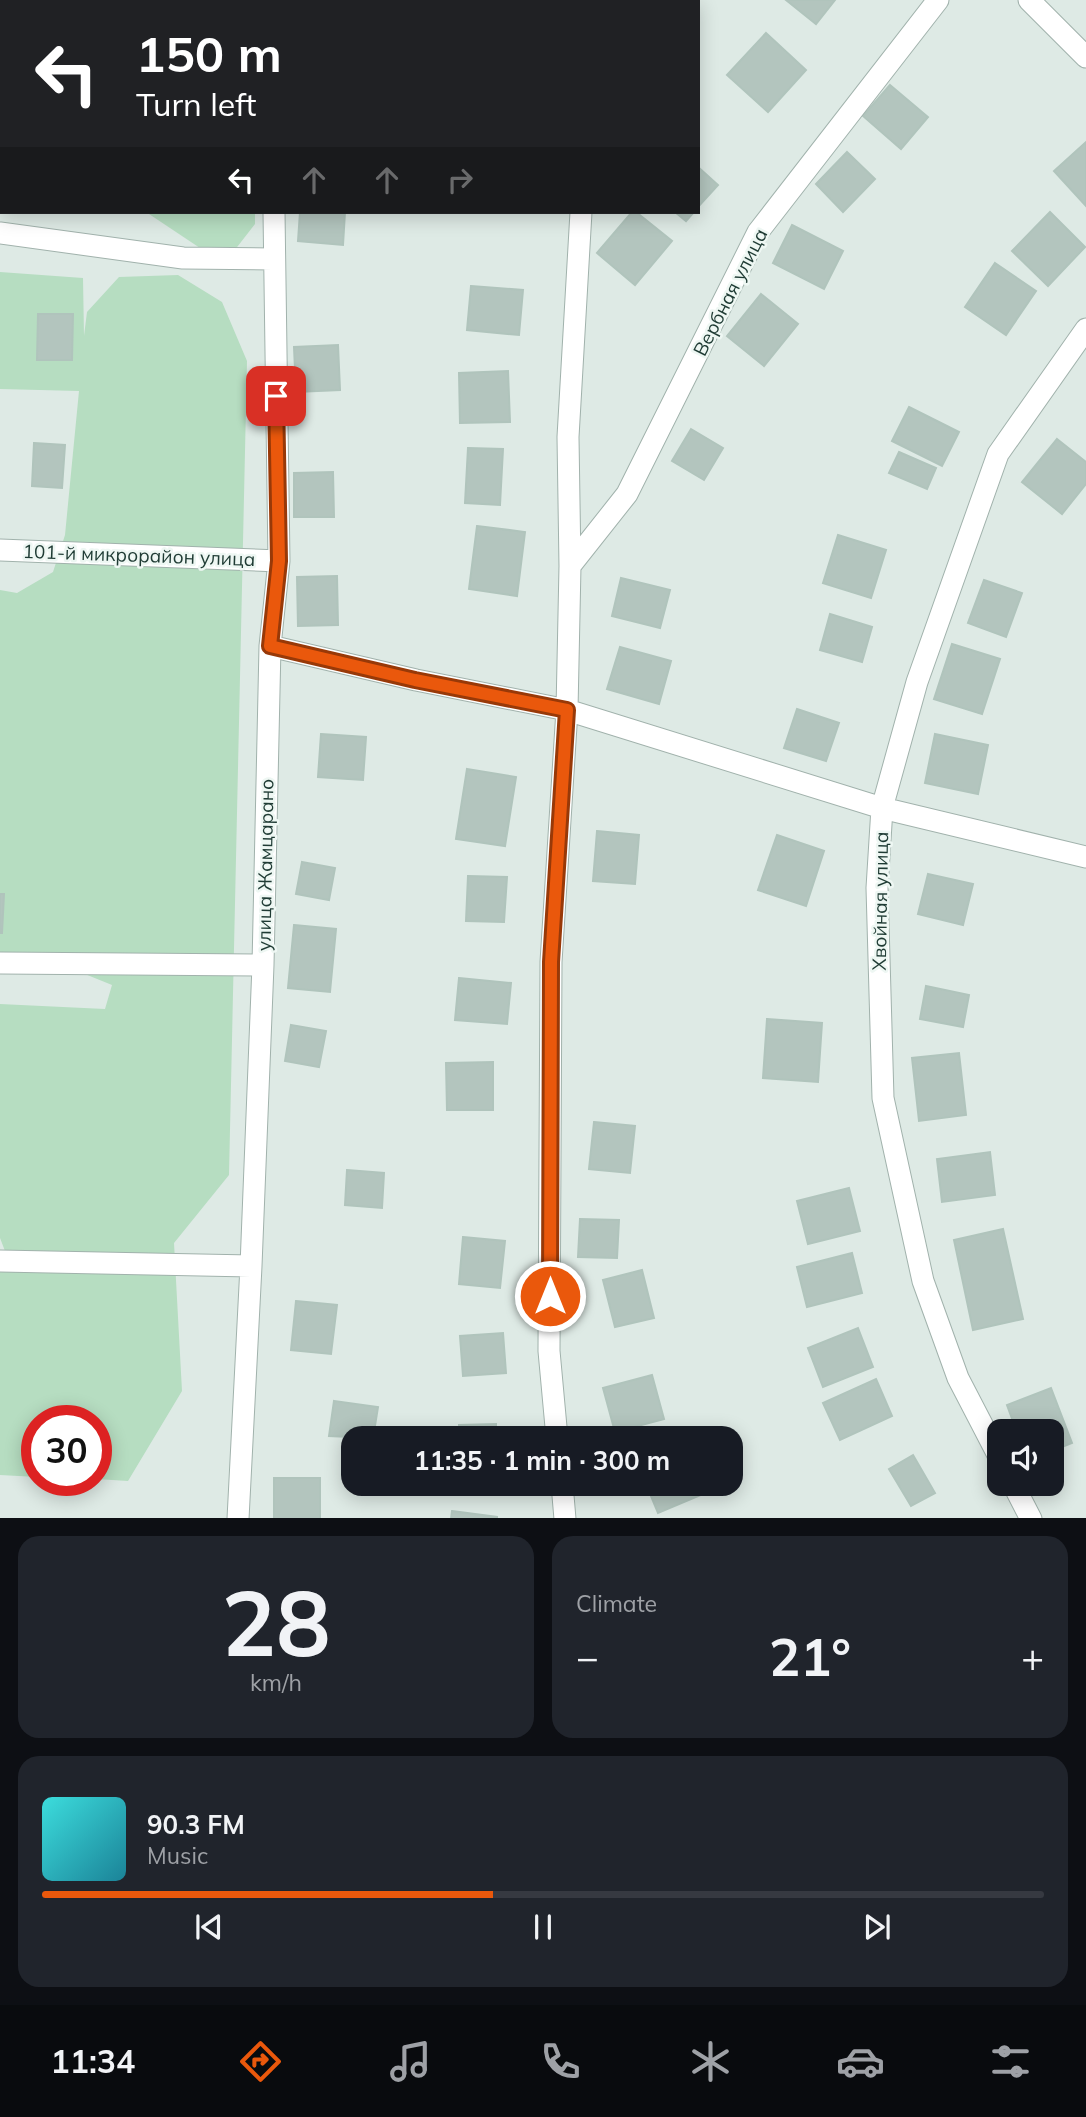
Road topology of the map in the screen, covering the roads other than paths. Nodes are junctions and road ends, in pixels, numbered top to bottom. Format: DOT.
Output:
graph roads {
  1 [pos="938,0"];
  2 [pos="1030,0"];
  3 [pos="1086,57"];
  4 [pos="274,214"];
  5 [pos="582,214"];
  6 [pos="0,233"];
  7 [pos="273,259"];
  8 [pos="1086,330"];
  9 [pos="0,550"];
  10 [pos="279,561"];
  11 [pos="570,566"];
  12 [pos="270,646"];
  13 [pos="567,710"];
  14 [pos="882,808"];
  15 [pos="1086,857"];
  16 [pos="0,963"];
  17 [pos="263,965"];
  18 [pos="0,1261"];
  19 [pos="251,1266"];
  20 [pos="556,1426"];
  21 [pos="987,1434"];
  22 [pos="563,1496"];
  23 [pos="1019,1496"];
  24 [pos="238,1518"];
  25 [pos="565,1518"];
  26 [pos="1031,1518"];
  1 -- 11 [label="street, Вербная улица"];
  2 -- 3 [label="street"];
  4 -- 7 [label="street, улица Жамцарано"];
  5 -- 11 [label="street"];
  6 -- 7 [label="street"];
  7 -- 10 [label="street, улица Жамцарано"];
  8 -- 14 [label="street, Хвойная улица"];
  9 -- 10 [label="street, 101-й микрорайон улица"];
  10 -- 12 [label="street, улица Жамцарано"];
  11 -- 13 [label="street"];
  12 -- 13 [label="street"];
  12 -- 17 [label="street, улица Жамцарано"];
  13 -- 14 [label="street"];
  13 -- 20 [label="street"];
  14 -- 15 [label="street"];
  14 -- 21 [label="street, Хвойная улица"];
  16 -- 17 [label="street"];
  17 -- 19 [label="street, улица Жамцарано"];
  18 -- 19 [label="street"];
  19 -- 24 [label="street, улица Жамцарано"];
  22 -- 25 [label="street"];
  23 -- 26 [label="street"];
}
